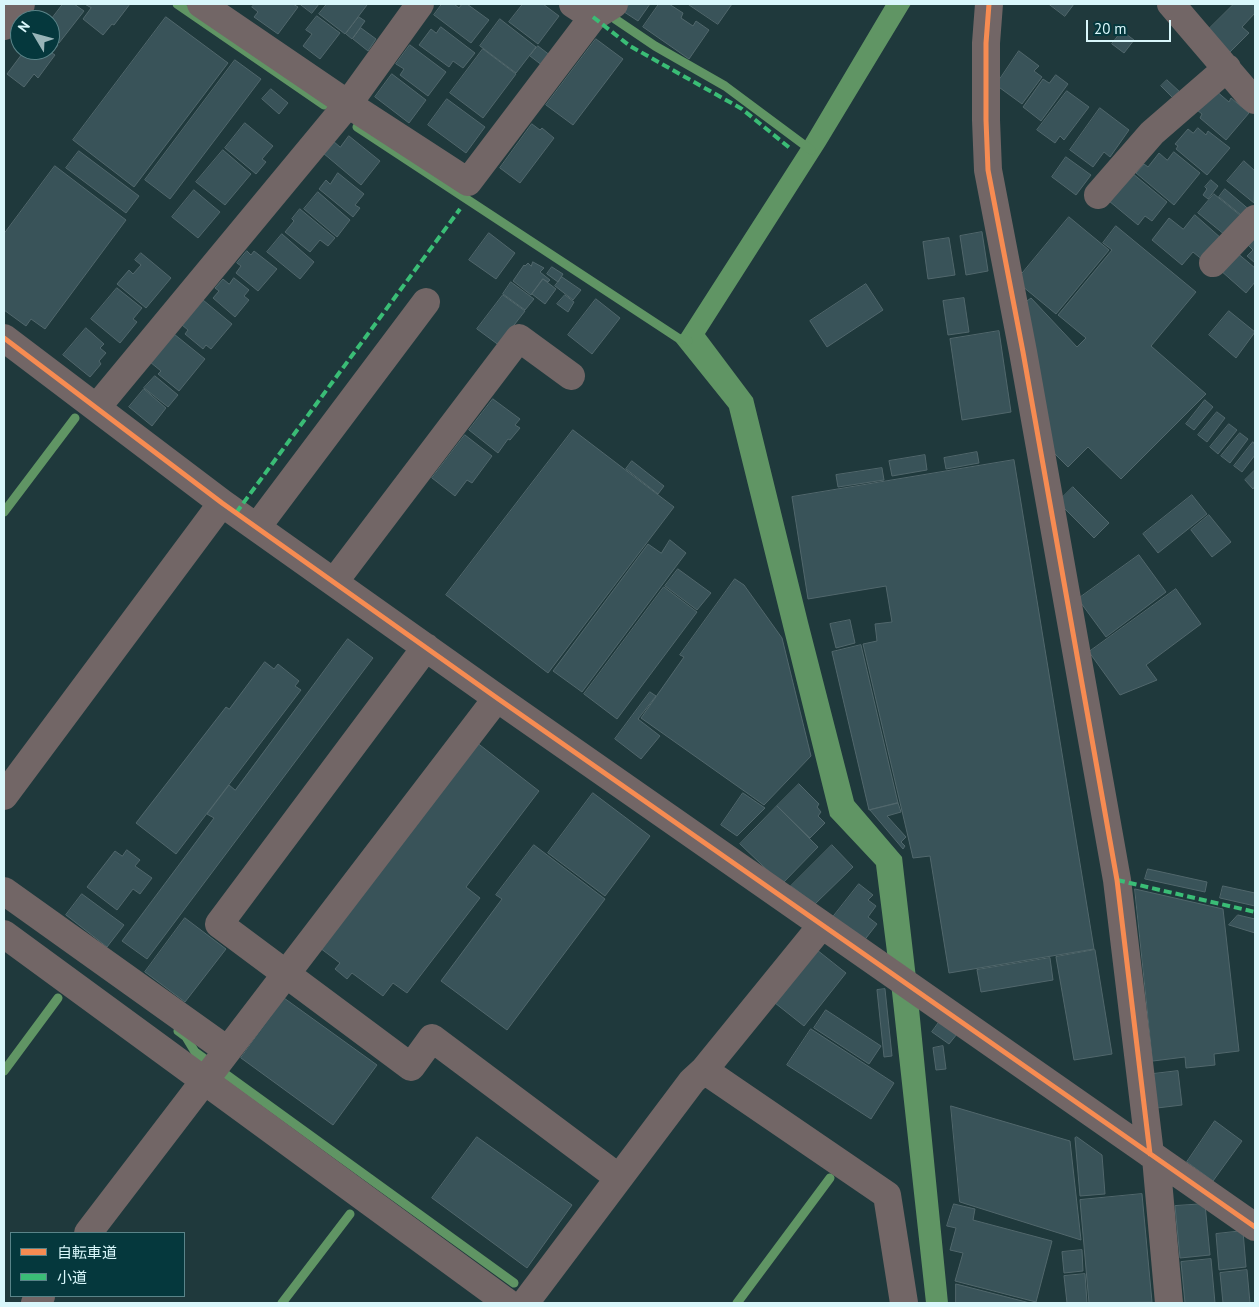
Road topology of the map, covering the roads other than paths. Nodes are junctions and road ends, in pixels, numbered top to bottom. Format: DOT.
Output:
graph roads {
  1 [pos="21,4"];
  2 [pos="201,4"];
  3 [pos="420,4"];
  4 [pos="989,4"];
  5 [pos="1171,4"];
  6 [pos="594,8"];
  7 [pos="231,12"];
  8 [pos="4,26"];
  9 [pos="1227,68"];
  10 [pos="1255,100"];
  11 [pos="348,104"];
  12 [pos="1098,195"];
  13 [pos="1255,219"];
  14 [pos="1213,263"];
  15 [pos="426,302"];
  16 [pos="4,338"];
  17 [pos="571,376"];
  18 [pos="97,407"];
  19 [pos="222,503"];
  20 [pos="257,527"];
  21 [pos="334,582"];
  22 [pos="426,647"];
  23 [pos="497,698"];
  24 [pos="4,796"];
  25 [pos="4,891"];
  26 [pos="822,925"];
  27 [pos="4,934"];
  28 [pos="286,974"];
  29 [pos="214,1067"];
  30 [pos="704,1070"];
  31 [pos="1153,1156"];
  32 [pos="619,1178"];
  33 [pos="1255,1228"];
  34 [pos="89,1232"];
  35 [pos="508,1303"];
  36 [pos="525,1303"];
  37 [pos="904,1303"];
  38 [pos="1169,1303"];
  1 -- 8 [label="street"];
  2 -- 7 [label="street"];
  3 -- 11 [label="street"];
  4 -- 31 [label="street"];
  5 -- 9 [label="street"];
  6 -- 11 [label="street"];
  7 -- 11 [label="street"];
  9 -- 10 [label="street"];
  9 -- 12 [label="street"];
  11 -- 18 [label="street"];
  13 -- 14 [label="street"];
  15 -- 20 [label="street"];
  16 -- 18 [label="street"];
  17 -- 21 [label="street"];
  18 -- 19 [label="street"];
  19 -- 20 [label="street"];
  19 -- 24 [label="street"];
  20 -- 21 [label="street"];
  21 -- 22 [label="street"];
  22 -- 23 [label="street"];
  22 -- 28 [label="street"];
  23 -- 26 [label="street"];
  23 -- 28 [label="street"];
  25 -- 29 [label="street"];
  26 -- 30 [label="street"];
  26 -- 31 [label="street"];
  27 -- 29 [label="street"];
  28 -- 29 [label="street"];
  28 -- 32 [label="street"];
  29 -- 34 [label="street"];
  29 -- 35 [label="street"];
  30 -- 32 [label="street"];
  30 -- 37 [label="street"];
  31 -- 33 [label="street"];
  31 -- 38 [label="street"];
  32 -- 36 [label="street"];
}
